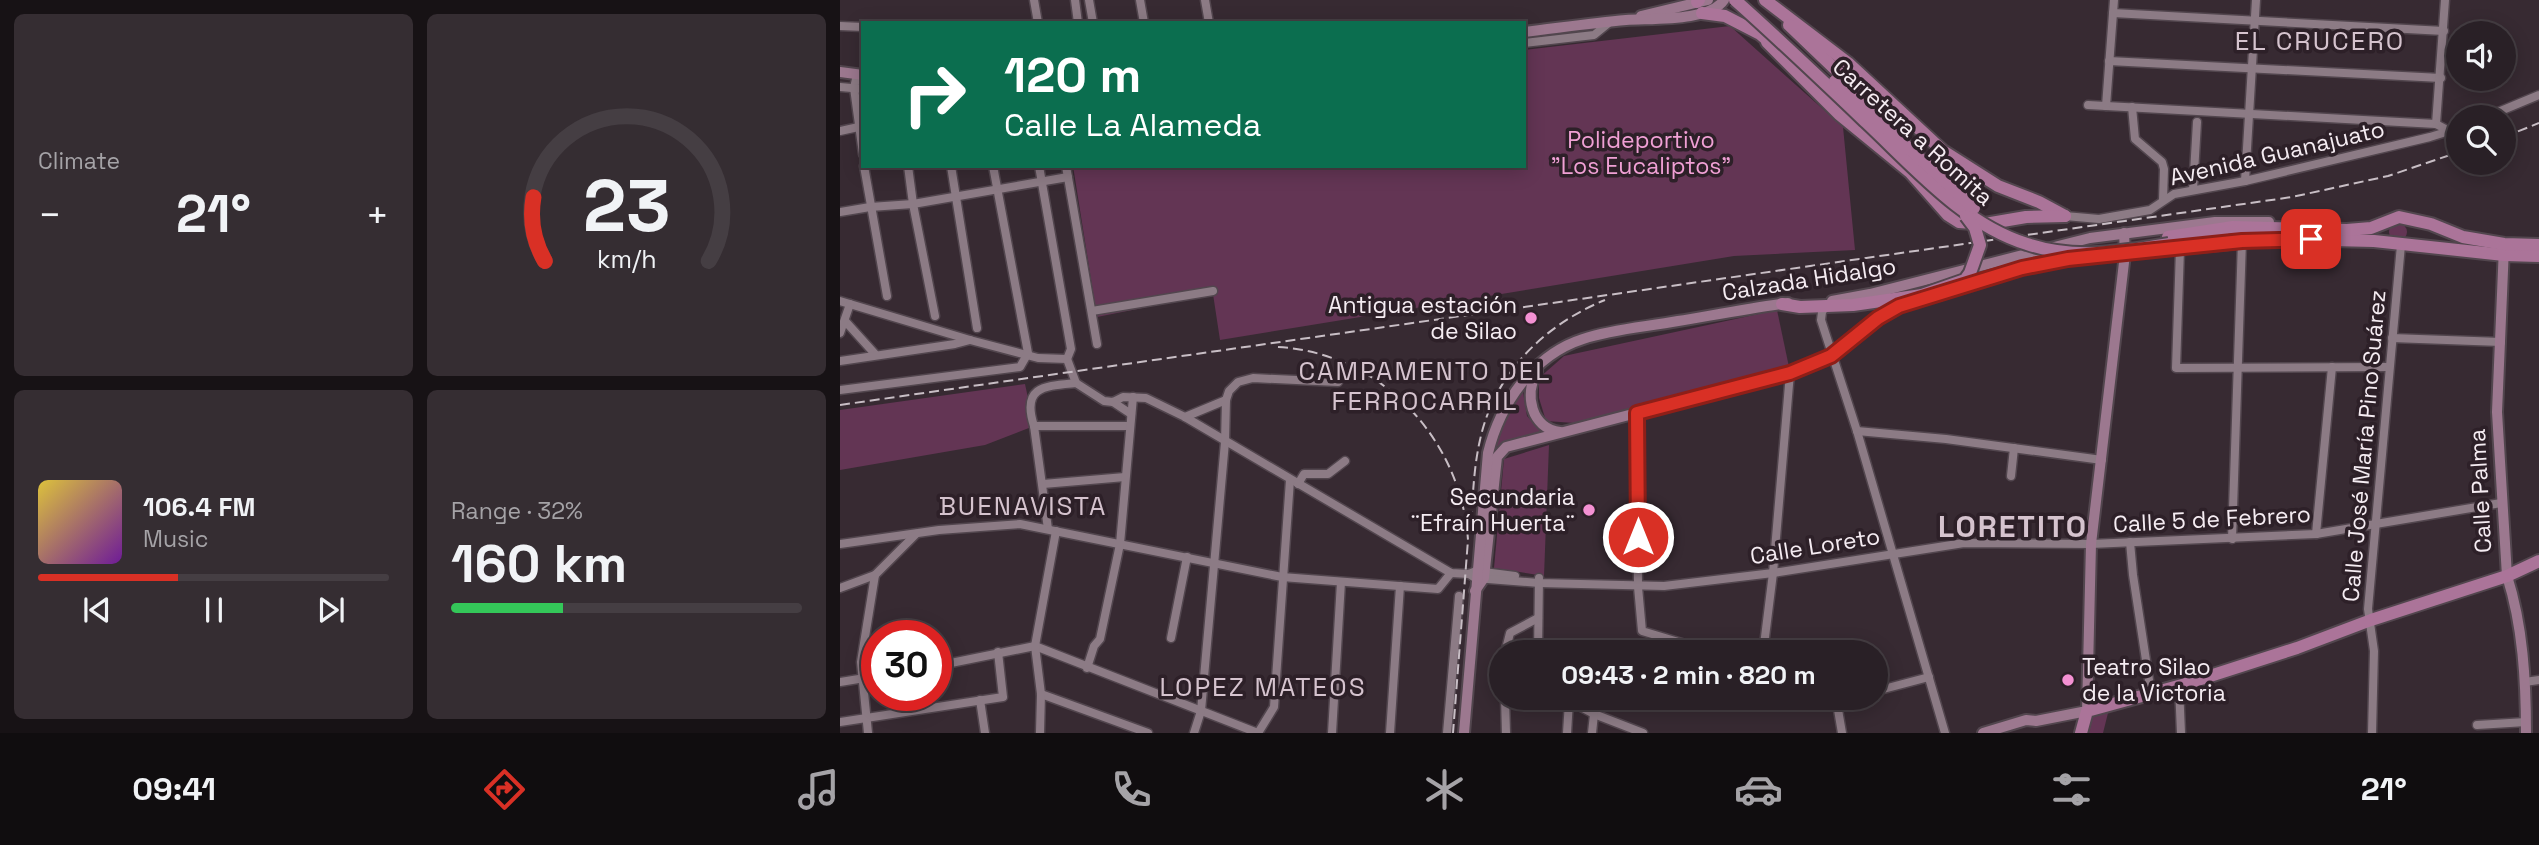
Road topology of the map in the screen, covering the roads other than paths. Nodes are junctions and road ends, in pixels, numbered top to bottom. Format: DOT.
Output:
graph roads {
  1 [pos="1034,0"];
  2 [pos="1074,0"];
  3 [pos="1089,0"];
  4 [pos="1140,0"];
  5 [pos="1205,0"];
  6 [pos="1724,0"];
  7 [pos="1735,0"];
  8 [pos="1745,0"];
  9 [pos="1764,0"];
  10 [pos="2114,0"];
  11 [pos="2256,0"];
  12 [pos="2445,0"];
  13 [pos="1702,4"];
  14 [pos="1776,12"];
  15 [pos="2113,13"];
  16 [pos="1038,21"];
  17 [pos="1078,21"];
  18 [pos="1093,21"];
  19 [pos="1144,21"];
  20 [pos="1209,21"];
  21 [pos="2255,21"];
  22 [pos="1610,22"];
  23 [pos="840,26"];
  24 [pos="861,27"];
  25 [pos="2444,31"];
  26 [pos="1526,32"];
  27 [pos="1763,38"];
  28 [pos="1526,43"];
  29 [pos="2109,61"];
  30 [pos="2252,68"];
  31 [pos="840,72"];
  32 [pos="860,74"];
  33 [pos="2441,78"];
  34 [pos="840,87"];
  35 [pos="859,88"];
  36 [pos="2539,95"];
  37 [pos="2088,105"];
  38 [pos="2515,105"];
  39 [pos="2106,106"];
  40 [pos="2132,107"];
  41 [pos="2249,113"];
  42 [pos="2197,122"];
  43 [pos="2436,124"];
  44 [pos="861,126"];
  45 [pos="2446,129"];
  46 [pos="840,131"];
  47 [pos="2446,132"];
  48 [pos="1904,144"];
  49 [pos="864,168"];
  50 [pos="908,168"];
  51 [pos="951,168"];
  52 [pos="993,168"];
  53 [pos="1039,168"];
  54 [pos="1066,168"];
  55 [pos="1918,171"];
  56 [pos="1068,177"];
  57 [pos="2245,181"];
  58 [pos="1041,182"];
  59 [pos="997,190"];
  60 [pos="2193,190"];
  61 [pos="955,197"];
  62 [pos="2163,200"];
  63 [pos="1954,203"];
  64 [pos="913,204"];
  65 [pos="870,207"];
  66 [pos="840,212"];
  67 [pos="2065,216"];
  68 [pos="2391,219"];
  69 [pos="2412,220"];
  70 [pos="2317,229"];
  71 [pos="2124,233"];
  72 [pos="2090,239"];
  73 [pos="2290,239"];
  74 [pos="2242,241"];
  75 [pos="2172,243"];
  76 [pos="2400,245"];
  77 [pos="2539,245"];
  78 [pos="2504,250"];
  79 [pos="2125,254"];
  80 [pos="2539,256"];
  81 [pos="2089,257"];
  82 [pos="2021,262"];
  83 [pos="1923,281"];
  84 [pos="1213,291"];
  85 [pos="887,296"];
  86 [pos="1924,297"];
  87 [pos="840,302"];
  88 [pos="850,304"];
  89 [pos="1782,304"];
  90 [pos="1826,306"];
  91 [pos="1092,311"];
  92 [pos="935,316"];
  93 [pos="846,322"];
  94 [pos="977,328"];
  95 [pos="840,332"];
  96 [pos="2392,338"];
  97 [pos="970,340"];
  98 [pos="2501,342"];
  99 [pos="1097,344"];
  100 [pos="1028,353"];
  101 [pos="875,355"];
  102 [pos="1831,356"];
  103 [pos="1067,359"];
  104 [pos="1545,360"];
  105 [pos="840,361"];
  106 [pos="2332,367"];
  107 [pos="2388,367"];
  108 [pos="2237,368"];
  109 [pos="1790,373"];
  110 [pos="1338,382"];
  111 [pos="1076,383"];
  112 [pos="840,390"];
  113 [pos="1133,397"];
  114 [pos="1226,400"];
  115 [pos="1113,402"];
  116 [pos="1637,413"];
  117 [pos="1131,414"];
  118 [pos="1185,418"];
  119 [pos="1034,426"];
  120 [pos="1130,426"];
  121 [pos="1857,431"];
  122 [pos="1564,433"];
  123 [pos="1225,442"];
  124 [pos="2014,448"];
  125 [pos="1492,455"];
  126 [pos="2102,460"];
  127 [pos="1345,461"];
  128 [pos="2011,476"];
  129 [pos="1125,477"];
  130 [pos="1294,482"];
  131 [pos="1042,484"];
  132 [pos="2501,503"];
  133 [pos="2374,525"];
  134 [pos="1052,530"];
  135 [pos="916,534"];
  136 [pos="2316,534"];
  137 [pos="2232,539"];
  138 [pos="2130,542"];
  139 [pos="843,544"];
  140 [pos="1120,544"];
  141 [pos="2091,544"];
  142 [pos="1894,553"];
  143 [pos="1187,557"];
  144 [pos="2539,561"];
  145 [pos="1214,562"];
  146 [pos="1451,573"];
  147 [pos="1773,573"];
  148 [pos="875,575"];
  149 [pos="1478,575"];
  150 [pos="1282,576"];
  151 [pos="2507,576"];
  152 [pos="1541,581"];
  153 [pos="1341,582"];
  154 [pos="1400,586"];
  155 [pos="840,587"];
  156 [pos="1638,587"];
  157 [pos="1459,596"];
  158 [pos="1538,618"];
  159 [pos="868,620"];
  160 [pos="2371,620"];
  161 [pos="1171,638"];
  162 [pos="1509,640"];
  163 [pos="1538,640"];
  164 [pos="1672,640"];
  165 [pos="1765,640"];
  166 [pos="1035,646"];
  167 [pos="998,652"];
  168 [pos="952,662"];
  169 [pos="1087,668"];
  170 [pos="1929,677"];
  171 [pos="861,678"];
  172 [pos="2539,680"];
  173 [pos="2525,681"];
  174 [pos="840,682"];
  175 [pos="2179,686"];
  176 [pos="1888,688"];
  177 [pos="2151,693"];
  178 [pos="1041,694"];
  179 [pos="980,700"];
  180 [pos="1505,710"];
  181 [pos="1567,710"];
  182 [pos="1586,710"];
  183 [pos="1838,710"];
  184 [pos="865,711"];
  185 [pos="1201,711"];
  186 [pos="2087,711"];
  187 [pos="1594,714"];
  188 [pos="865,719"];
  189 [pos="2036,721"];
  190 [pos="840,722"];
  191 [pos="2477,724"];
  192 [pos="2526,728"];
  193 [pos="1042,732"];
  194 [pos="869,733"];
  195 [pos="985,733"];
  196 [pos="1030,733"];
  197 [pos="1148,733"];
  198 [pos="1194,733"];
  199 [pos="1258,733"];
  200 [pos="1332,733"];
  201 [pos="1390,733"];
  202 [pos="1447,733"];
  203 [pos="1464,733"];
  204 [pos="1506,733"];
  205 [pos="1567,733"];
  206 [pos="1592,733"];
  207 [pos="1643,733"];
  208 [pos="1842,733"];
  209 [pos="1945,733"];
  210 [pos="1983,733"];
  211 [pos="2005,733"];
  212 [pos="2081,733"];
  213 [pos="2181,733"];
  214 [pos="2372,733"];
  1 -- 16 [label="street"];
  2 -- 17 [label="street"];
  3 -- 18 [label="street"];
  4 -- 19 [label="street"];
  5 -- 20 [label="street"];
  6 -- 13 [label="street"];
  7 -- 55 [label="main road, Carretera a Romita, bridge"];
  8 -- 48 [label="main road, Carretera a Romita, bridge"];
  9 -- 14 [label="main road"];
  9 -- 67 [label="main road"];
  10 -- 15 [label="street"];
  11 -- 21 [label="street"];
  12 -- 25 [label="street"];
  13 -- 22 [label="street"];
  13 -- 27 [label="main road"];
  14 -- 27 [label="main road"];
  14 -- 48 [label="main road, bridge"];
  15 -- 21 [label="street"];
  15 -- 29 [label="street"];
  21 -- 25 [label="street"];
  21 -- 30 [label="street"];
  22 -- 26 [label="street"];
  22 -- 28 [label="street"];
  23 -- 24 [label="street"];
  25 -- 33 [label="street"];
  27 -- 55 [label="main road, bridge"];
  27 -- 67 [label="main road"];
  29 -- 30 [label="street"];
  29 -- 39 [label="street"];
  30 -- 33 [label="street"];
  30 -- 41 [label="street"];
  31 -- 32 [label="street"];
  32 -- 35 [label="street"];
  33 -- 43 [label="street"];
  34 -- 35 [label="street"];
  35 -- 44 [label="street"];
  36 -- 38 [label="street"];
  37 -- 39 [label="street"];
  39 -- 40 [label="street"];
  40 -- 41 [label="street"];
  40 -- 62 [label="street"];
  41 -- 43 [label="street"];
  41 -- 57 [label="street"];
  42 -- 60 [label="street"];
  43 -- 45 [label="street"];
  44 -- 46 [label="street"];
  47 -- 57 [label="street, Avenida Guanajuato"];
  48 -- 75 [label="main road, Carretera a Romita, bridge"];
  49 -- 65 [label="street"];
  50 -- 64 [label="street"];
  51 -- 61 [label="street"];
  52 -- 59 [label="street"];
  53 -- 58 [label="street"];
  54 -- 56 [label="street"];
  55 -- 63 [label="main road, Carretera a Romita, bridge"];
  56 -- 58 [label="street"];
  56 -- 91 [label="street"];
  57 -- 60 [label="street, Avenida Guanajuato"];
  58 -- 59 [label="street"];
  58 -- 103 [label="street"];
  59 -- 61 [label="street"];
  59 -- 100 [label="street"];
  60 -- 62 [label="street, Avenida Guanajuato"];
  61 -- 64 [label="street"];
  61 -- 94 [label="street"];
  62 -- 67 [label="street, Avenida Guanajuato"];
  63 -- 75 [label="main road, Carretera a Romita, bridge"];
  63 -- 86 [label="main road, bridge"];
  64 -- 65 [label="street"];
  64 -- 92 [label="street"];
  65 -- 66 [label="street"];
  65 -- 85 [label="street"];
  68 -- 69 [label="main road"];
  68 -- 70 [label="main road"];
  68 -- 76 [label="main road"];
  69 -- 76 [label="main road"];
  69 -- 78 [label="main road"];
  70 -- 71 [label="street, Calzada Hidalgo"];
  70 -- 75 [label="main road"];
  71 -- 72 [label="street, Calzada Hidalgo"];
  71 -- 79 [label="street"];
  72 -- 81 [label="street"];
  72 -- 82 [label="street, Calzada Hidalgo"];
  73 -- 74 [label="street"];
  73 -- 75 [label="main road"];
  73 -- 76 [label="main road"];
  74 -- 75 [label="street"];
  74 -- 108 [label="street"];
  75 -- 79 [label="street"];
  75 -- 108 [label="street"];
  76 -- 78 [label="main road"];
  76 -- 96 [label="street, Calle José María Pino Suárez"];
  77 -- 78 [label="main road"];
  78 -- 80 [label="main road"];
  78 -- 98 [label="street, Calle Palma"];
  79 -- 81 [label="street"];
  79 -- 126 [label="street"];
  81 -- 82 [label="street"];
  82 -- 83 [label="street, Calzada Hidalgo"];
  82 -- 86 [label="street"];
  83 -- 86 [label="street"];
  83 -- 89 [label="street, Calzada Hidalgo"];
  84 -- 91 [label="street"];
  86 -- 90 [label="main road"];
  86 -- 102 [label="street"];
  87 -- 88 [label="street"];
  88 -- 93 [label="street"];
  88 -- 97 [label="street"];
  89 -- 90 [label="main road"];
  89 -- 104 [label="street, Calzada Hidalgo"];
  90 -- 102 [label="street"];
  91 -- 99 [label="street"];
  93 -- 95 [label="street"];
  93 -- 101 [label="street"];
  96 -- 98 [label="street"];
  96 -- 107 [label="street, Calle José María Pino Suárez"];
  97 -- 100 [label="street"];
  97 -- 101 [label="street"];
  98 -- 132 [label="street, Calle Palma"];
  100 -- 103 [label="street"];
  100 -- 112 [label="street"];
  101 -- 105 [label="street"];
  102 -- 109 [label="street"];
  102 -- 121 [label="street"];
  103 -- 111 [label="street"];
  104 -- 122 [label="street"];
  104 -- 125 [label="street, Calzada Hidalgo"];
  106 -- 107 [label="street"];
  106 -- 108 [label="street"];
  106 -- 136 [label="street"];
  107 -- 133 [label="street, Calle José María Pino Suárez"];
  108 -- 137 [label="street"];
  109 -- 116 [label="street"];
  109 -- 147 [label="street"];
  110 -- 114 [label="street"];
  111 -- 115 [label="street"];
  111 -- 119 [label="street"];
  113 -- 115 [label="street"];
  113 -- 117 [label="street"];
  113 -- 118 [label="street"];
  114 -- 118 [label="street"];
  114 -- 123 [label="street"];
  115 -- 117 [label="street"];
  116 -- 122 [label="street"];
  116 -- 156 [label="street"];
  117 -- 120 [label="street"];
  118 -- 123 [label="street"];
  119 -- 120 [label="street"];
  119 -- 131 [label="street"];
  120 -- 129 [label="street"];
  121 -- 124 [label="street"];
  121 -- 142 [label="street"];
  122 -- 125 [label="street"];
  123 -- 130 [label="street"];
  123 -- 145 [label="street"];
  124 -- 126 [label="street"];
  124 -- 128 [label="street"];
  125 -- 149 [label="street, Calzada Hidalgo"];
  126 -- 141 [label="street"];
  127 -- 130 [label="street"];
  129 -- 131 [label="street"];
  129 -- 140 [label="street"];
  130 -- 146 [label="street"];
  130 -- 150 [label="street"];
  131 -- 134 [label="street"];
  132 -- 133 [label="street, Calle 5 de Febrero"];
  132 -- 151 [label="street, Calle Palma"];
  133 -- 136 [label="street, Calle 5 de Febrero"];
  133 -- 160 [label="street, Calle José María Pino Suárez"];
  134 -- 135 [label="street"];
  134 -- 140 [label="street"];
  134 -- 166 [label="street"];
  135 -- 139 [label="street"];
  135 -- 148 [label="street"];
  136 -- 137 [label="street, Calle 5 de Febrero"];
  137 -- 138 [label="street, Calle 5 de Febrero"];
  138 -- 141 [label="street, Calle 5 de Febrero"];
  138 -- 177 [label="street"];
  140 -- 143 [label="street"];
  140 -- 169 [label="street"];
  141 -- 142 [label="street, Calle Loreto"];
  141 -- 186 [label="street"];
  142 -- 147 [label="street, Calle Loreto"];
  142 -- 170 [label="street"];
  143 -- 145 [label="street"];
  143 -- 161 [label="street"];
  144 -- 151 [label="main road"];
  145 -- 150 [label="street"];
  145 -- 185 [label="street"];
  146 -- 149 [label="street, Calle Loreto"];
  146 -- 154 [label="street"];
  147 -- 156 [label="street, Calle Loreto"];
  147 -- 165 [label="street"];
  148 -- 155 [label="street"];
  148 -- 159 [label="street"];
  149 -- 152 [label="street, Calle Loreto"];
  149 -- 203 [label="street, Calzada Hidalgo"];
  150 -- 153 [label="street"];
  150 -- 199 [label="street"];
  151 -- 160 [label="main road"];
  151 -- 173 [label="street, Calle Palma"];
  152 -- 156 [label="street, Calle Loreto"];
  152 -- 158 [label="street"];
  153 -- 154 [label="street"];
  153 -- 200 [label="street"];
  154 -- 201 [label="street"];
  156 -- 164 [label="street"];
  157 -- 202 [label="street"];
  158 -- 162 [label="street"];
  158 -- 163 [label="street"];
  160 -- 175 [label="main road"];
  160 -- 214 [label="street, Calle José María Pino Suárez"];
  166 -- 167 [label="street"];
  166 -- 169 [label="street"];
  166 -- 178 [label="street"];
  167 -- 168 [label="street"];
  167 -- 179 [label="street"];
  169 -- 185 [label="street"];
  170 -- 176 [label="street"];
  170 -- 209 [label="street"];
  171 -- 174 [label="street"];
  172 -- 173 [label="street"];
  173 -- 192 [label="street, Calle Palma"];
  175 -- 177 [label="main road"];
  175 -- 213 [label="street"];
  177 -- 186 [label="main road"];
  178 -- 193 [label="street"];
  178 -- 197 [label="street"];
  179 -- 188 [label="street"];
  179 -- 195 [label="street"];
  180 -- 204 [label="street"];
  181 -- 205 [label="street"];
  182 -- 187 [label="street"];
  183 -- 208 [label="street"];
  184 -- 188 [label="street"];
  185 -- 198 [label="street"];
  185 -- 199 [label="street"];
  186 -- 189 [label="street"];
  186 -- 212 [label="main road"];
  187 -- 206 [label="street"];
  187 -- 207 [label="street"];
  188 -- 190 [label="street"];
  188 -- 194 [label="street"];
  189 -- 210 [label="street"];
  189 -- 211 [label="street"];
  191 -- 192 [label="street"];
  193 -- 196 [label="street"];
}
